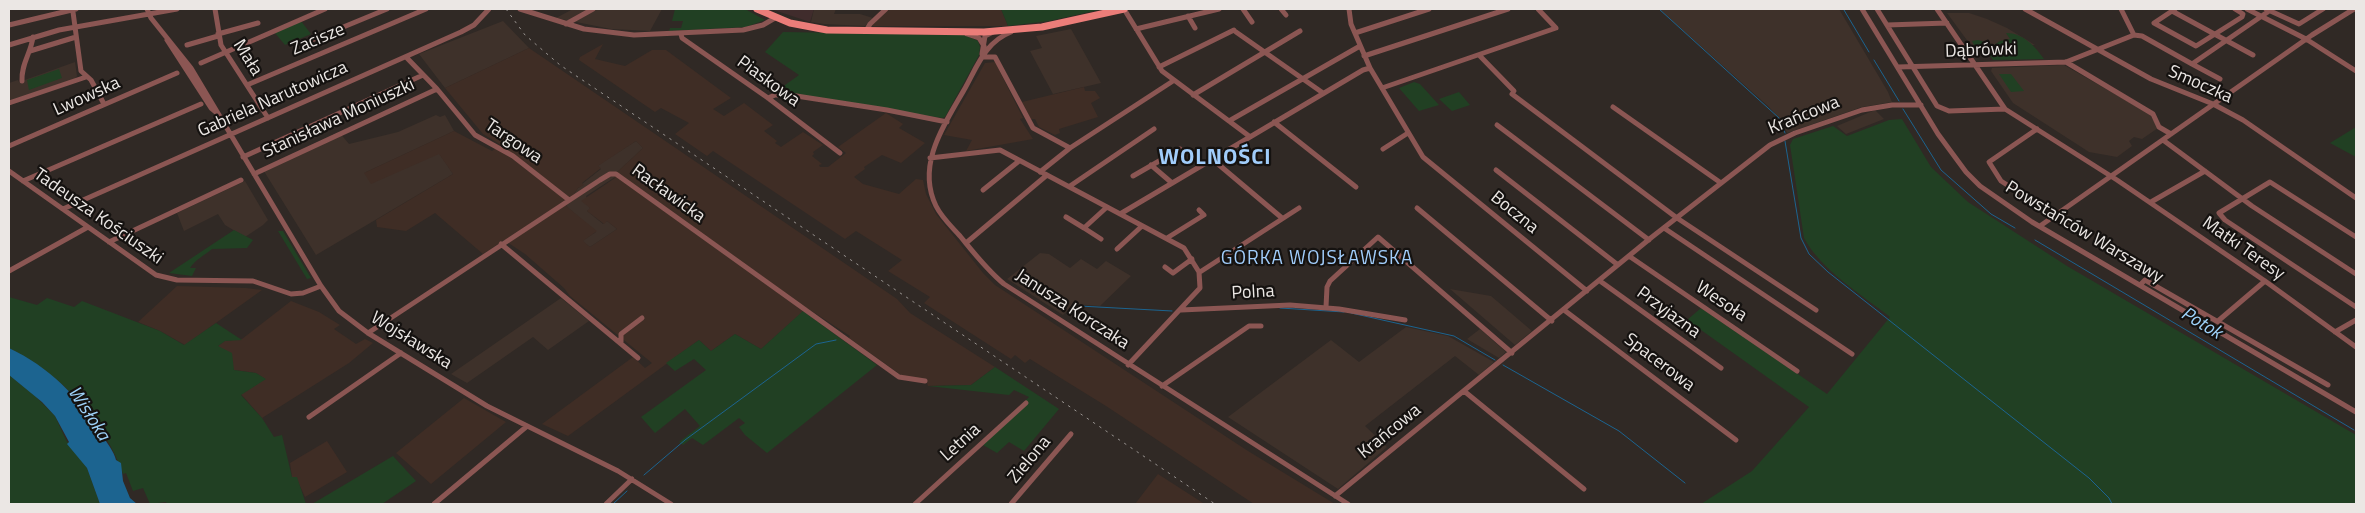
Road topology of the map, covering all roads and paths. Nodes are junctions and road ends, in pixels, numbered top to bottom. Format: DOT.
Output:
graph roads {
  1 [pos="72,9"];
  2 [pos="176,9"];
  3 [pos="215,9"];
  4 [pos="325,9"];
  5 [pos="387,9"];
  6 [pos="426,9"];
  7 [pos="489,9"];
  8 [pos="520,9"];
  9 [pos="593,9"];
  10 [pos="757,9"];
  11 [pos="886,9"];
  12 [pos="1124,9"];
  13 [pos="1219,9"];
  14 [pos="1243,9"];
  15 [pos="1281,9"];
  16 [pos="1349,9"];
  17 [pos="1429,9"];
  18 [pos="1490,9"];
  19 [pos="1508,9"];
  20 [pos="1538,9"];
  21 [pos="1862,9"];
  22 [pos="1877,9"];
  23 [pos="1938,9"];
  24 [pos="2025,9"];
  25 [pos="2121,9"];
  26 [pos="2235,9"];
  27 [pos="2247,9"];
  28 [pos="2269,9"];
  29 [pos="2323,9"];
  30 [pos="2174,10"];
  31 [pos="2354,10"];
  32 [pos="148,11"];
  33 [pos="1494,13"];
  34 [pos="1286,15"];
  35 [pos="1188,16"];
  36 [pos="2262,16"];
  37 [pos="776,18"];
  38 [pos="258,22"];
  39 [pos="1252,22"];
  40 [pos="1947,23"];
  41 [pos="565,24"];
  42 [pos="9,25"];
  43 [pos="1887,25"];
  44 [pos="74,27"];
  45 [pos="1195,28"];
  46 [pos="1136,29"];
  47 [pos="1019,30"];
  48 [pos="866,31"];
  49 [pos="1300,31"];
  50 [pos="960,32"];
  51 [pos="987,32"];
  52 [pos="1355,33"];
  53 [pos="681,34"];
  54 [pos="218,35"];
  55 [pos="2134,35"];
  56 [pos="2216,35"];
  57 [pos="33,37"];
  58 [pos="76,37"];
  59 [pos="2306,39"];
  60 [pos="2227,40"];
  61 [pos="992,41"];
  62 [pos="307,42"];
  63 [pos="187,45"];
  64 [pos="9,46"];
  65 [pos="984,46"];
  66 [pos="1360,46"];
  67 [pos="2098,49"];
  68 [pos="30,51"];
  69 [pos="227,52"];
  70 [pos="1265,52"];
  71 [pos="1479,55"];
  72 [pos="2253,55"];
  73 [pos="406,56"];
  74 [pos="1364,56"];
  75 [pos="982,57"];
  76 [pos="2066,62"];
  77 [pos="201,63"];
  78 [pos="2192,64"];
  79 [pos="1976,65"];
  80 [pos="1913,66"];
  81 [pos="1159,67"];
  82 [pos="1898,67"];
  83 [pos="1370,68"];
  84 [pos="2356,71"];
  85 [pos="177,73"];
  86 [pos="423,75"];
  87 [pos="86,77"];
  88 [pos="1303,78"];
  89 [pos="2220,79"];
  90 [pos="22,80"];
  91 [pos="1173,81"];
  92 [pos="247,85"];
  93 [pos="1382,88"];
  94 [pos="437,89"];
  95 [pos="1323,93"];
  96 [pos="790,95"];
  97 [pos="1193,95"];
  98 [pos="768,98"];
  99 [pos="9,103"];
  100 [pos="775,103"];
  101 [pos="104,104"];
  102 [pos="201,104"];
  103 [pos="2213,104"];
  104 [pos="1921,105"];
  105 [pos="1613,107"];
  106 [pos="2005,109"];
  107 [pos="268,118"];
  108 [pos="1229,121"];
  109 [pos="947,122"];
  110 [pos="1274,122"];
  111 [pos="1496,125"];
  112 [pos="1154,129"];
  113 [pos="2037,129"];
  114 [pos="1408,133"];
  115 [pos="2171,134"];
  116 [pos="230,135"];
  117 [pos="1249,136"];
  118 [pos="2163,140"];
  119 [pos="9,146"];
  120 [pos="1070,148"];
  121 [pos="1180,149"];
  122 [pos="1383,149"];
  123 [pos="840,153"];
  124 [pos="243,157"];
  125 [pos="930,158"];
  126 [pos="1212,159"];
  127 [pos="1019,161"];
  128 [pos="1150,165"];
  129 [pos="1496,170"];
  130 [pos="9,171"];
  131 [pos="2204,171"];
  132 [pos="1040,172"];
  133 [pos="254,174"];
  134 [pos="1047,175"];
  135 [pos="1133,176"];
  136 [pos="2112,176"];
  137 [pos="241,180"];
  138 [pos="23,181"];
  139 [pos="1172,182"];
  140 [pos="1721,183"];
  141 [pos="1070,186"];
  142 [pos="1356,187"];
  143 [pos="983,190"];
  144 [pos="2243,198"];
  145 [pos="2356,198"];
  146 [pos="569,200"];
  147 [pos="2032,201"];
  148 [pos="2151,202"];
  149 [pos="1107,207"];
  150 [pos="1299,208"];
  151 [pos="1417,208"];
  152 [pos="63,209"];
  153 [pos="1199,210"];
  154 [pos="1120,214"];
  155 [pos="1066,217"];
  156 [pos="1282,218"];
  157 [pos="1677,218"];
  158 [pos="1142,226"];
  159 [pos="2040,226"];
  160 [pos="88,227"];
  161 [pos="1084,228"];
  162 [pos="1664,228"];
  163 [pos="2356,237"];
  164 [pos="1101,238"];
  165 [pos="1167,238"];
  166 [pos="1649,240"];
  167 [pos="109,242"];
  168 [pos="966,243"];
  169 [pos="501,244"];
  170 [pos="1117,249"];
  171 [pos="1629,256"];
  172 [pos="1192,259"];
  173 [pos="1618,265"];
  174 [pos="1165,267"];
  175 [pos="9,271"];
  176 [pos="1200,272"];
  177 [pos="2356,274"];
  178 [pos="1600,281"];
  179 [pos="2265,281"];
  180 [pos="321,286"];
  181 [pos="2140,286"];
  182 [pos="1587,291"];
  183 [pos="1326,307"];
  184 [pos="2356,307"];
  185 [pos="1181,310"];
  186 [pos="1564,310"];
  187 [pos="1816,310"];
  188 [pos="642,318"];
  189 [pos="1405,320"];
  190 [pos="2356,320"];
  191 [pos="1552,321"];
  192 [pos="2218,321"];
  193 [pos="1261,326"];
  194 [pos="2335,332"];
  195 [pos="368,333"];
  196 [pos="621,343"];
  197 [pos="2356,347"];
  198 [pos="401,353"];
  199 [pos="1512,353"];
  200 [pos="1852,354"];
  201 [pos="638,358"];
  202 [pos="1128,365"];
  203 [pos="1721,368"];
  204 [pos="1797,371"];
  205 [pos="925,381"];
  206 [pos="2328,385"];
  207 [pos="1162,386"];
  208 [pos="1464,391"];
  209 [pos="1026,403"];
  210 [pos="2356,412"];
  211 [pos="309,417"];
  212 [pos="526,427"];
  213 [pos="1071,434"];
  214 [pos="1736,440"];
  215 [pos="632,478"];
  216 [pos="1584,489"];
  217 [pos="1335,496"];
  218 [pos="434,504"];
  219 [pos="606,504"];
  220 [pos="672,504"];
  221 [pos="915,504"];
  222 [pos="1011,504"];
  223 [pos="1348,504"];
  1 -- 42 [label="street"];
  1 -- 44 [label="street"];
  2 -- 32 [label="street"];
  3 -- 54 [label="street, Mała"];
  4 -- 69 [label="street"];
  5 -- 62 [label="street"];
  6 -- 92 [label="street, Zacisze"];
  7 -- 73 [label="street, Gabriela Narutowicza"];
  8 -- 41 [label="street"];
  9 -- 41 [label="street"];
  10 -- 37 [label="main road"];
  11 -- 48 [label="street"];
  12 -- 46 [label="street"];
  12 -- 47 [label="main road"];
  13 -- 35 [label="street"];
  14 -- 39 [label="street"];
  15 -- 34 [label="street"];
  16 -- 52 [label="street"];
  17 -- 52 [label="street"];
  18 -- 33 [label="street"];
  19 -- 33 [label="street"];
  20 -- 71 [label="street"];
  21 -- 82 [label="street, Powstańców Warszawy"];
  22 -- 43 [label="street"];
  23 -- 40 [label="street"];
  24 -- 67 [label="street, Smoczka"];
  25 -- 55 [label="street"];
  26 -- 56 [label="street"];
  27 -- 36 [label="street"];
  28 -- 29 [label="street"];
  28 -- 36 [label="street"];
  30 -- 56 [label="street"];
  30 -- 56 [label="street"];
  31 -- 59 [label="street"];
  32 -- 44 [label="street"];
  32 -- 116 [label="street, Wojsławska"];
  33 -- 74 [label="street"];
  35 -- 45 [label="street"];
  35 -- 46 [label="street"];
  36 -- 59 [label="street"];
  36 -- 60 [label="street"];
  37 -- 48 [label="main road"];
  37 -- 53 [label="street"];
  38 -- 54 [label="street"];
  40 -- 43 [label="street"];
  40 -- 79 [label="street"];
  41 -- 53 [label="street"];
  43 -- 80 [label="street"];
  44 -- 57 [label="street"];
  44 -- 58 [label="street"];
  46 -- 81 [label="street"];
  47 -- 51 [label="main road"];
  47 -- 61 [label="street"];
  48 -- 50 [label="main road"];
  49 -- 70 [label="street"];
  50 -- 51 [label="main road"];
  50 -- 65 [label="street"];
  51 -- 61 [label="street"];
  51 -- 65 [label="street, Janusza Korczaka"];
  52 -- 66 [label="street"];
  53 -- 98 [label="street, Piaskowa"];
  54 -- 63 [label="street"];
  54 -- 69 [label="street, Mała"];
  55 -- 67 [label="street, Dąbrówki"];
  55 -- 78 [label="street"];
  56 -- 60 [label="street"];
  57 -- 64 [label="street"];
  57 -- 68 [label="street"];
  58 -- 68 [label="street"];
  58 -- 87 [label="street"];
  59 -- 84 [label="street"];
  59 -- 103 [label="street"];
  60 -- 72 [label="street"];
  60 -- 78 [label="street"];
  61 -- 75 [label="street, Janusza Korczaka"];
  65 -- 75 [label="street, Janusza Korczaka"];
  66 -- 74 [label="street"];
  66 -- 88 [label="street"];
  67 -- 76 [label="street, Dąbrówki"];
  67 -- 103 [label="street, Smoczka"];
  68 -- 90 [label="street"];
  69 -- 77 [label="street"];
  69 -- 92 [label="street, Mała"];
  70 -- 81 [label="street"];
  70 -- 88 [label="street"];
  70 -- 97 [label="street"];
  71 -- 93 [label="street"];
  71 -- 157 [label="street"];
  73 -- 86 [label="street, Targowa"];
  73 -- 107 [label="street, Gabriela Narutowicza"];
  74 -- 83 [label="street"];
  75 -- 109 [label="street, Janusza Korczaka"];
  75 -- 120 [label="street"];
  76 -- 79 [label="street, Dąbrówki"];
  76 -- 115 [label="street"];
  78 -- 89 [label="street"];
  79 -- 80 [label="street, Dąbrówki"];
  79 -- 106 [label="street"];
  80 -- 82 [label="street, Dąbrówki"];
  80 -- 106 [label="street"];
  81 -- 91 [label="street"];
  82 -- 104 [label="street, Powstańców Warszawy"];
  83 -- 93 [label="street"];
  83 -- 95 [label="street"];
  85 -- 101 [label="street, Lwowska"];
  86 -- 94 [label="street, Targowa"];
  86 -- 124 [label="street"];
  87 -- 99 [label="street"];
  87 -- 101 [label="street"];
  88 -- 95 [label="street"];
  88 -- 108 [label="street"];
  91 -- 97 [label="street"];
  91 -- 120 [label="street"];
  92 -- 107 [label="street, Mała"];
  93 -- 114 [label="street"];
  94 -- 133 [label="street, Stanisława Moniuszki"];
  94 -- 146 [label="street, Targowa"];
  95 -- 110 [label="street"];
  96 -- 98 [label="street, Piaskowa"];
  96 -- 100 [label="street"];
  96 -- 109 [label="street, Piaskowa"];
  97 -- 108 [label="street"];
  98 -- 100 [label="street, Piaskowa"];
  100 -- 123 [label="street, Piaskowa"];
  101 -- 119 [label="street, Lwowska"];
  102 -- 138 [label="street"];
  103 -- 115 [label="street"];
  103 -- 145 [label="street, Smoczka"];
  104 -- 140 [label="street, Krańcowa"];
  104 -- 159 [label="street, Powstańców Warszawy"];
  105 -- 140 [label="street"];
  106 -- 113 [label="street, Matki Teresy"];
  107 -- 116 [label="street, Gabriela Narutowicza"];
  108 -- 117 [label="street"];
  109 -- 125 [label="street, Janusza Korczaka"];
  110 -- 117 [label="street"];
  110 -- 142 [label="street"];
  111 -- 166 [label="street"];
  112 -- 141 [label="street"];
  113 -- 136 [label="street, Matki Teresy"];
  113 -- 147 [label="street"];
  114 -- 122 [label="street"];
  114 -- 182 [label="street, Boczna"];
  115 -- 118 [label="street"];
  116 -- 124 [label="street, Wojsławska"];
  116 -- 152 [label="street, Gabriela Narutowicza"];
  117 -- 126 [label="street"];
  118 -- 131 [label="street"];
  118 -- 136 [label="street"];
  120 -- 132 [label="street"];
  121 -- 128 [label="street"];
  124 -- 133 [label="street, Wojsławska"];
  125 -- 127 [label="street"];
  125 -- 168 [label="street, Janusza Korczaka"];
  126 -- 139 [label="street"];
  126 -- 156 [label="street"];
  127 -- 132 [label="street"];
  127 -- 143 [label="street"];
  128 -- 135 [label="street"];
  128 -- 139 [label="street"];
  129 -- 173 [label="street"];
  130 -- 138 [label="street, Tadeusza Kościuszki"];
  131 -- 144 [label="street"];
  131 -- 148 [label="street"];
  132 -- 134 [label="street"];
  133 -- 180 [label="street, Wojsławska"];
  134 -- 141 [label="street"];
  134 -- 168 [label="street"];
  136 -- 148 [label="street, Matki Teresy"];
  136 -- 159 [label="street"];
  137 -- 167 [label="street"];
  138 -- 152 [label="street, Tadeusza Kościuszki"];
  139 -- 154 [label="street"];
  140 -- 157 [label="street, Krańcowa"];
  141 -- 149 [label="street"];
  144 -- 163 [label="street"];
  144 -- 177 [label="street"];
  144 -- 184 [label="street"];
  146 -- 169 [label="street, Racławicka"];
  146 -- 205 [label="street, Racławicka"];
  148 -- 179 [label="street, Matki Teresy"];
  149 -- 154 [label="street"];
  149 -- 161 [label="street"];
  150 -- 156 [label="street"];
  151 -- 191 [label="street"];
  152 -- 160 [label="street, Tadeusza Kościuszki"];
  153 -- 165 [label="street"];
  154 -- 158 [label="street"];
  155 -- 161 [label="street"];
  156 -- 176 [label="street"];
  157 -- 162 [label="street, Krańcowa"];
  157 -- 187 [label="street"];
  158 -- 165 [label="street"];
  158 -- 170 [label="street"];
  159 -- 181 [label="street, Powstańców Warszawy"];
  160 -- 167 [label="street, Tadeusza Kościuszki"];
  160 -- 175 [label="street"];
  161 -- 164 [label="street"];
  162 -- 166 [label="street, Krańcowa"];
  162 -- 200 [label="street"];
  165 -- 172 [label="street"];
  166 -- 171 [label="street, Krańcowa"];
  167 -- 180 [label="street, Tadeusza Kościuszki"];
  168 -- 202 [label="street, Janusza Korczaka"];
  169 -- 195 [label="street, Racławicka"];
  169 -- 196 [label="street"];
  171 -- 173 [label="street, Krańcowa"];
  171 -- 204 [label="street, Wesoła"];
  172 -- 174 [label="street"];
  172 -- 176 [label="street"];
  173 -- 178 [label="street, Krańcowa"];
  176 -- 185 [label="street"];
  178 -- 182 [label="street, Krańcowa"];
  178 -- 203 [label="street, Przyjazna"];
  179 -- 192 [label="street"];
  179 -- 194 [label="street, Matki Teresy"];
  180 -- 195 [label="street, Wojsławska"];
  181 -- 192 [label="street"];
  181 -- 210 [label="street, Powstańców Warszawy"];
  182 -- 186 [label="street, Krańcowa"];
  183 -- 185 [label="street, Polna"];
  183 -- 189 [label="street, Polna"];
  183 -- 199 [label="street"];
  185 -- 202 [label="street"];
  186 -- 191 [label="street, Krańcowa"];
  186 -- 214 [label="street, Spacerowa"];
  188 -- 196 [label="street"];
  190 -- 194 [label="street"];
  191 -- 199 [label="street, Krańcowa"];
  192 -- 206 [label="street"];
  193 -- 207 [label="street"];
  194 -- 197 [label="street, Matki Teresy"];
  195 -- 198 [label="street, Wojsławska"];
  196 -- 201 [label="street"];
  198 -- 211 [label="street"];
  198 -- 212 [label="street, Wojsławska"];
  199 -- 208 [label="street, Krańcowa"];
  202 -- 207 [label="street, Janusza Korczaka"];
  207 -- 217 [label="street, Janusza Korczaka"];
  208 -- 216 [label="street"];
  208 -- 217 [label="street, Krańcowa"];
  209 -- 221 [label="street, Letnia"];
  212 -- 215 [label="street, Wojsławska"];
  212 -- 218 [label="street"];
  213 -- 222 [label="street, Zielona"];
  215 -- 219 [label="street"];
  215 -- 220 [label="street, Wojsławska"];
  217 -- 223 [label="street, Janusza Korczaka"];
}
